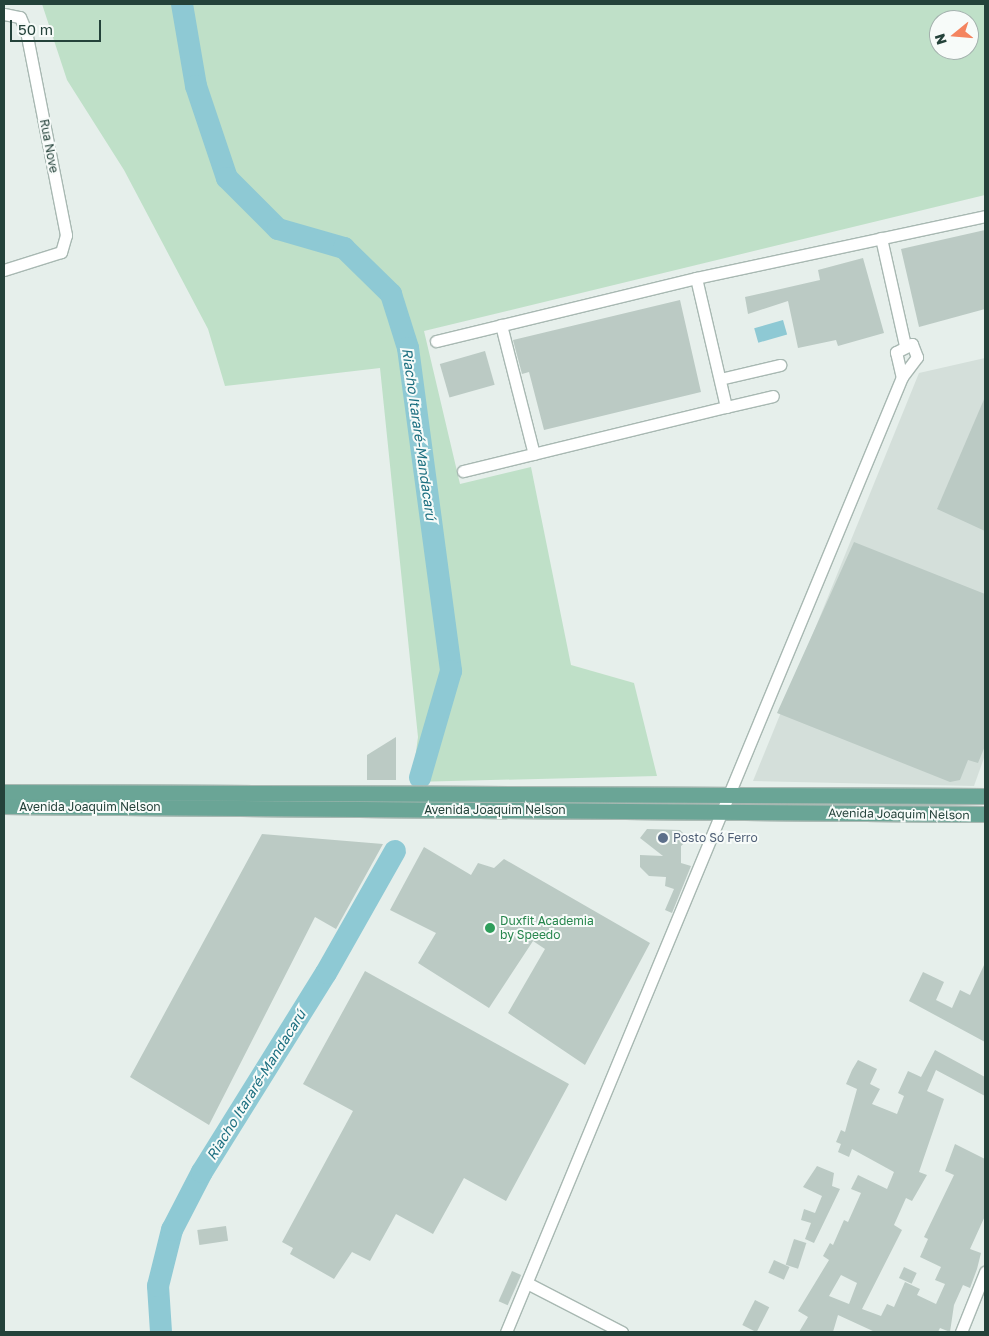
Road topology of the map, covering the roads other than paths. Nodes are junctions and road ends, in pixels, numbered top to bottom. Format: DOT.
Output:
graph roads {
  1 [pos="4,14"];
  2 [pos="985,216"];
  3 [pos="881,238"];
  4 [pos="4,270"];
  5 [pos="696,278"];
  6 [pos="501,325"];
  7 [pos="436,341"];
  8 [pos="905,344"];
  9 [pos="780,365"];
  10 [pos="902,376"];
  11 [pos="720,379"];
  12 [pos="773,396"];
  13 [pos="726,407"];
  14 [pos="534,454"];
  15 [pos="463,471"];
  16 [pos="4,792"];
  17 [pos="729,796"];
  18 [pos="985,796"];
  19 [pos="312,802"];
  20 [pos="350,802"];
  21 [pos="4,806"];
  22 [pos="722,812"];
  23 [pos="985,814"];
  24 [pos="985,1272"];
  25 [pos="527,1283"];
  26 [pos="506,1332"];
  27 [pos="622,1332"];
  28 [pos="961,1332"];
  1 -- 4 [label="street, Rua Nove"];
  2 -- 3 [label="street"];
  3 -- 5 [label="street"];
  3 -- 8 [label="street"];
  5 -- 6 [label="street"];
  5 -- 11 [label="street"];
  6 -- 7 [label="street"];
  6 -- 14 [label="street"];
  8 -- 10 [label="street"];
  8 -- 10 [label="street"];
  9 -- 11 [label="street"];
  10 -- 17 [label="street"];
  11 -- 13 [label="street"];
  12 -- 13 [label="street"];
  13 -- 14 [label="street"];
  14 -- 15 [label="street"];
  16 -- 19 [label="main road, Avenida Joaquim Nelson"];
  17 -- 18 [label="main road, Avenida Joaquim Nelson"];
  17 -- 20 [label="main road, Avenida Joaquim Nelson"];
  17 -- 22 [label="street"];
  19 -- 20 [label="main road, Avenida Joaquim Nelson"];
  19 -- 21 [label="main road, Avenida Joaquim Nelson"];
  20 -- 22 [label="main road, Avenida Joaquim Nelson"];
  22 -- 23 [label="main road, Avenida Joaquim Nelson"];
  22 -- 25 [label="street"];
  24 -- 28 [label="street"];
  25 -- 26 [label="street"];
  25 -- 27 [label="street"];
}
